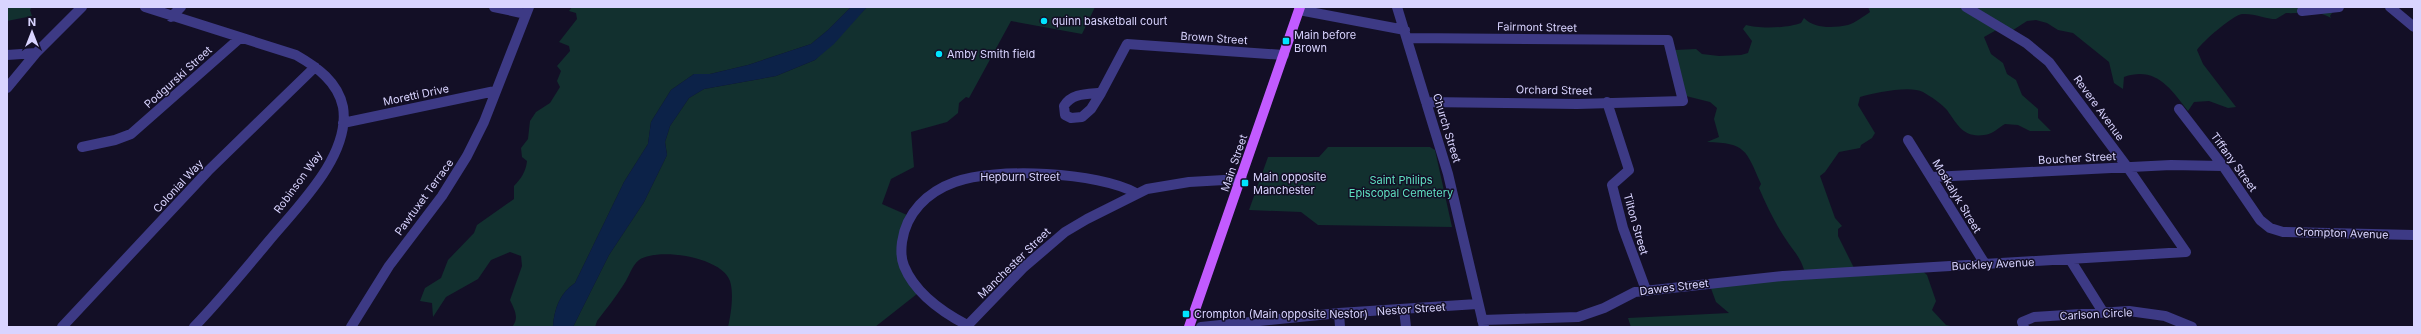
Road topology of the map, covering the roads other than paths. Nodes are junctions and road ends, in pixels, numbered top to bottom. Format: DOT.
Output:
graph roads {
  1 [pos="77,7"];
  2 [pos="82,7"];
  3 [pos="145,7"];
  4 [pos="181,7"];
  5 [pos="494,7"];
  6 [pos="1398,7"];
  7 [pos="1966,7"];
  8 [pos="2339,7"];
  9 [pos="2390,7"];
  10 [pos="1300,9"];
  11 [pos="528,10"];
  12 [pos="2302,11"];
  13 [pos="171,17"];
  14 [pos="2414,27"];
  15 [pos="61,28"];
  16 [pos="1406,34"];
  17 [pos="240,38"];
  18 [pos="36,54"];
  19 [pos="7,55"];
  20 [pos="1284,55"];
  21 [pos="315,67"];
  22 [pos="7,88"];
  23 [pos="495,91"];
  24 [pos="1101,93"];
  25 [pos="1683,101"];
  26 [pos="1426,102"];
  27 [pos="1607,102"];
  28 [pos="2178,109"];
  29 [pos="343,124"];
  30 [pos="1908,140"];
  31 [pos="82,147"];
  32 [pos="2223,166"];
  33 [pos="2128,168"];
  34 [pos="1932,177"];
  35 [pos="1242,179"];
  36 [pos="1136,193"];
  37 [pos="2270,228"];
  38 [pos="2414,235"];
  39 [pos="2186,252"];
  40 [pos="2071,260"];
  41 [pos="1985,264"];
  42 [pos="1800,275"];
  43 [pos="1646,290"];
  44 [pos="1478,304"];
  45 [pos="1404,309"];
  46 [pos="2103,312"];
  47 [pos="1339,313"];
  48 [pos="1483,323"];
  49 [pos="2024,324"];
  50 [pos="967,326"];
  51 [pos="62,327"];
  52 [pos="194,327"];
  53 [pos="351,327"];
  54 [pos="1190,327"];
  55 [pos="1201,327"];
  56 [pos="1340,327"];
  57 [pos="1406,327"];
  58 [pos="2192,327"];
  1 -- 15 [label="street"];
  2 -- 15 [label="street"];
  3 -- 13 [label="street, Robinson Way"];
  4 -- 13 [label="street"];
  5 -- 11 [label="street"];
  6 -- 16 [label="street, Church Street"];
  7 -- 33 [label="street, Revere Avenue"];
  8 -- 12 [label="street"];
  9 -- 14 [label="street"];
  10 -- 16 [label="street, Fairmont Street"];
  10 -- 20 [label="main road, Main Street"];
  11 -- 23 [label="street, Pawtuxet Terrace"];
  13 -- 17 [label="street, Robinson Way"];
  15 -- 18 [label="street"];
  16 -- 25 [label="street, Fairmont Street"];
  16 -- 26 [label="street, Church Street"];
  17 -- 21 [label="street, Robinson Way"];
  17 -- 31 [label="street, Podgurski Street"];
  18 -- 19 [label="street"];
  18 -- 22 [label="street"];
  20 -- 24 [label="street, Brown Street"];
  20 -- 35 [label="main road, Main Street"];
  21 -- 29 [label="street, Robinson Way"];
  21 -- 51 [label="street, Colonial Way"];
  23 -- 29 [label="street, Moretti Drive"];
  23 -- 53 [label="street, Pawtuxet Terrace"];
  25 -- 27 [label="street, Orchard Street"];
  26 -- 27 [label="street, Orchard Street"];
  26 -- 44 [label="street, Church Street"];
  27 -- 43 [label="street, Tilton Street"];
  28 -- 32 [label="street, Tiffany Street"];
  29 -- 52 [label="street, Robinson Way"];
  30 -- 34 [label="street, Moskalyk Street"];
  32 -- 33 [label="street, Boucher Street"];
  32 -- 37 [label="street, Tiffany Street"];
  33 -- 34 [label="street, Boucher Street"];
  33 -- 39 [label="street, Revere Avenue"];
  34 -- 41 [label="street, Moskalyk Street"];
  35 -- 36 [label="street, Manchester Street"];
  35 -- 54 [label="main road, Main Street"];
  36 -- 50 [label="street, Manchester Street"];
  36 -- 50 [label="street, Hepburn Street"];
  37 -- 38 [label="street, Crompton Avenue"];
  39 -- 40 [label="street, Buckley Avenue"];
  40 -- 41 [label="street, Buckley Avenue"];
  40 -- 46 [label="street"];
  41 -- 42 [label="street, Buckley Avenue"];
  42 -- 43 [label="street, Dawes Street"];
  43 -- 48 [label="street, Dawes Street"];
  44 -- 45 [label="street, Nestor Street"];
  44 -- 48 [label="street, Church Street"];
  45 -- 47 [label="street, Nestor Street"];
  45 -- 57 [label="street"];
  46 -- 49 [label="street, Carlson Circle"];
  46 -- 58 [label="street, Carlson Circle"];
  47 -- 55 [label="street, Nestor Street"];
  47 -- 56 [label="street"];
}
